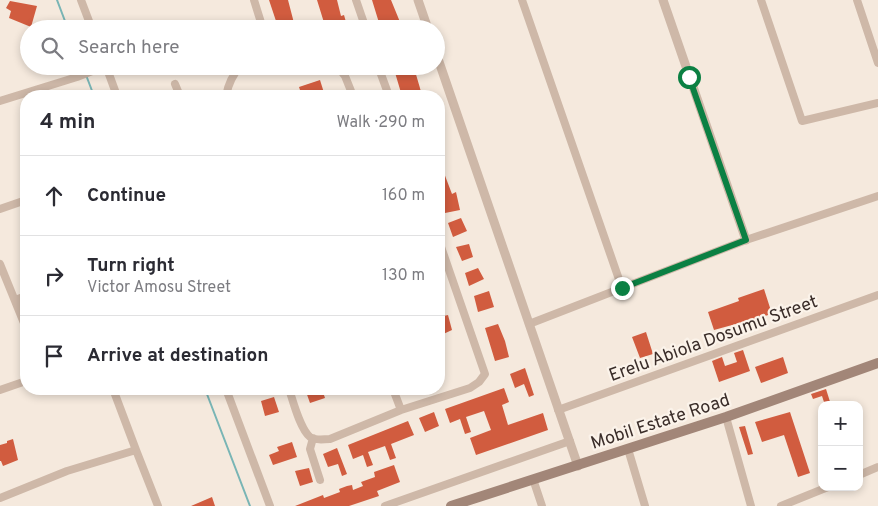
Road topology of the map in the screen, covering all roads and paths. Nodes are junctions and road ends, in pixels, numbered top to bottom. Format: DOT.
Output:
graph roads {
  1 [pos="81,0"];
  2 [pos="254,0"];
  3 [pos="356,0"];
  4 [pos="418,0"];
  5 [pos="522,0"];
  6 [pos="663,0"];
  7 [pos="761,0"];
  8 [pos="857,0"];
  9 [pos="89,20"];
  10 [pos="260,20"];
  11 [pos="363,20"];
  12 [pos="425,20"];
  13 [pos="878,63"];
  14 [pos="82,75"];
  15 [pos="109,75"];
  16 [pos="234,75"];
  17 [pos="344,75"];
  18 [pos="381,75"];
  19 [pos="444,75"];
  20 [pos="175,84"];
  21 [pos="35,90"];
  22 [pos="115,90"];
  23 [pos="178,90"];
  24 [pos="228,90"];
  25 [pos="351,90"];
  26 [pos="387,90"];
  27 [pos="20,95"];
  28 [pos="0,101"];
  29 [pos="878,103"];
  30 [pos="878,196"];
  31 [pos="20,202"];
  32 [pos="0,209"];
  33 [pos="746,240"];
  34 [pos="445,259"];
  35 [pos="0,264"];
  36 [pos="622,288"];
  37 [pos="878,295"];
  38 [pos="20,298"];
  39 [pos="15,300"];
  40 [pos="20,313"];
  41 [pos="529,324"];
  42 [pos="878,363"];
  43 [pos="20,383"];
  44 [pos="0,390"];
  45 [pos="115,395"];
  46 [pos="228,395"];
  47 [pos="290,395"];
  48 [pos="395,395"];
  49 [pos="401,410"];
  50 [pos="558,410"];
  51 [pos="726,417"];
  52 [pos="313,438"];
  53 [pos="570,441"];
  54 [pos="628,449"];
  55 [pos="136,450"];
  56 [pos="578,466"];
  57 [pos="878,467"];
  58 [pos="863,473"];
  59 [pos="533,479"];
  60 [pos="320,480"];
  61 [pos="818,491"];
  62 [pos="0,498"];
  63 [pos="158,506"];
  64 [pos="270,506"];
  65 [pos="385,506"];
  66 [pos="451,506"];
  67 [pos="542,506"];
  68 [pos="645,506"];
  69 [pos="752,506"];
  70 [pos="781,506"];
  1 -- 9 [label="street"];
  2 -- 10 [label="street"];
  3 -- 11 [label="street"];
  4 -- 12 [label="street"];
  5 -- 36 [label="street"];
  6 -- 33 [label="street"];
  7 -- 29 [label="street"];
  8 -- 13 [label="street"];
  14 -- 21 [label="street"];
  15 -- 22 [label="street"];
  16 -- 24 [label="street"];
  17 -- 25 [label="street"];
  18 -- 26 [label="street"];
  19 -- 41 [label="street"];
  20 -- 23 [label="street"];
  27 -- 28 [label="street"];
  30 -- 33 [label="street"];
  31 -- 32 [label="street"];
  33 -- 36 [label="street"];
  34 -- 49 [label="street"];
  35 -- 39 [label="street"];
  36 -- 41 [label="street"];
  37 -- 50 [label="street, Erelu Abiola Dosumu Street"];
  38 -- 39 [label="street"];
  39 -- 40 [label="street"];
  41 -- 50 [label="street"];
  42 -- 51 [label="main road, Mobil Estate Road"];
  43 -- 44 [label="street"];
  45 -- 55 [label="street"];
  46 -- 64 [label="street"];
  47 -- 52 [label="street"];
  48 -- 49 [label="street"];
  49 -- 52 [label="street"];
  50 -- 53 [label="street"];
  51 -- 54 [label="main road, Mobil Estate Road"];
  51 -- 69 [label="street"];
  52 -- 60 [label="street"];
  53 -- 56 [label="street"];
  53 -- 65 [label="street"];
  54 -- 56 [label="main road, Mobil Estate Road"];
  54 -- 68 [label="street"];
  55 -- 62 [label="street"];
  55 -- 63 [label="street"];
  56 -- 59 [label="main road, Mobil Estate Road"];
  57 -- 58 [label="street"];
  59 -- 66 [label="main road, Mobil Estate Road"];
  59 -- 67 [label="street"];
  61 -- 70 [label="street"];
}
